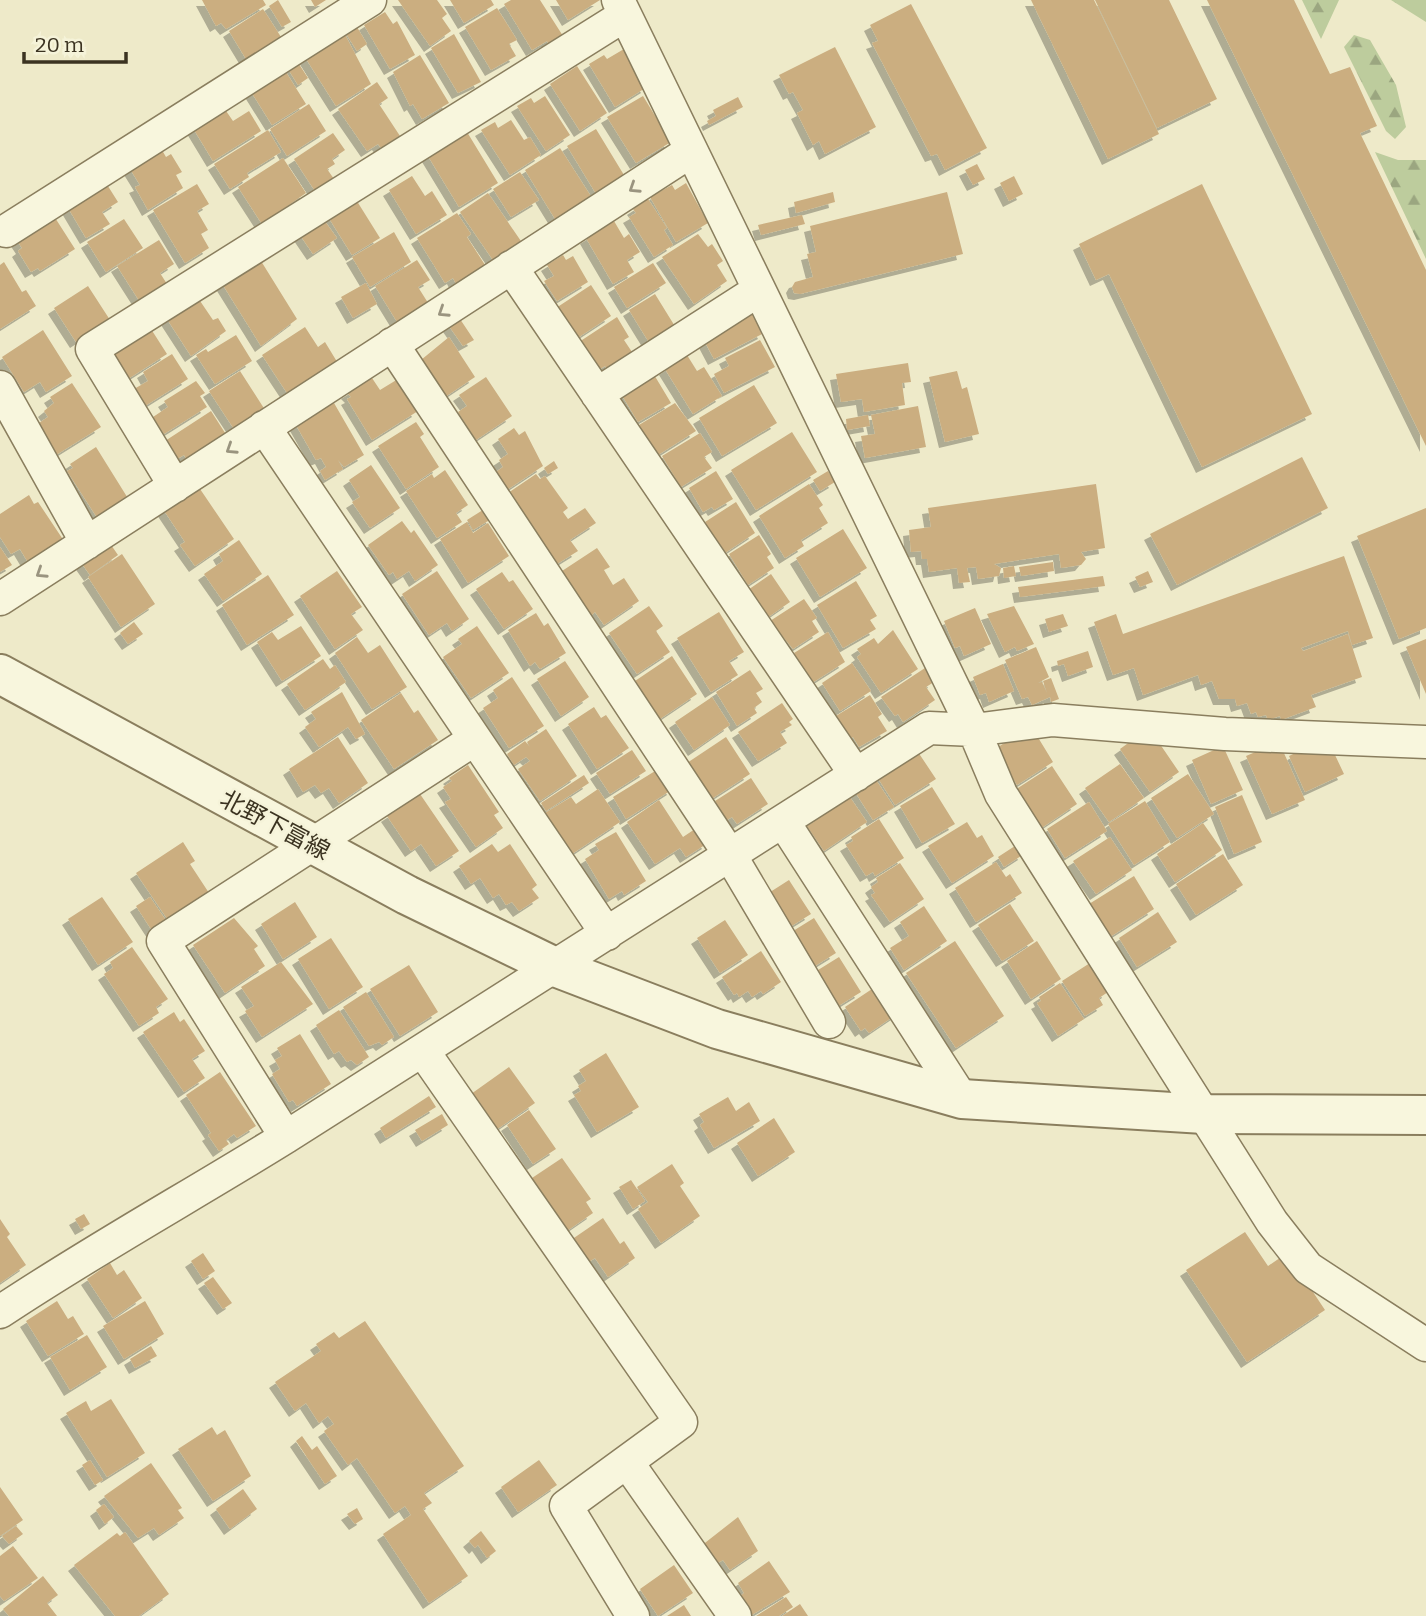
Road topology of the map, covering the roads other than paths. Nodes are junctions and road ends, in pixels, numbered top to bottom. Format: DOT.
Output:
graph roads {
  1 [pos="370,0"];
  2 [pos="622,8"];
  3 [pos="691,150"];
  4 [pos="6,231"];
  5 [pos="511,267"];
  6 [pos="759,290"];
  7 [pos="392,344"];
  8 [pos="0,387"];
  9 [pos="597,394"];
  10 [pos="264,427"];
  11 [pos="175,486"];
  12 [pos="87,542"];
  13 [pos="0,599"];
  14 [pos="0,674"];
  15 [pos="974,730"];
  16 [pos="475,739"];
  17 [pos="1426,741"];
  18 [pos="856,775"];
  19 [pos="783,821"];
  20 [pos="310,845"];
  21 [pos="730,855"];
  22 [pos="607,934"];
  23 [pos="555,967"];
  24 [pos="829,1021"];
  25 [pos="423,1051"];
  26 [pos="962,1099"];
  27 [pos="1204,1114"];
  28 [pos="1426,1115"];
  29 [pos="286,1137"];
  30 [pos="0,1312"];
  31 [pos="1426,1345"];
  32 [pos="627,1462"];
  33 [pos="633,1616"];
  34 [pos="735,1616"];
  1 -- 4 [label="street"];
  2 -- 3 [label="street"];
  2 -- 11 [label="street"];
  3 -- 5 [label="street, one-way"];
  3 -- 6 [label="street"];
  5 -- 7 [label="street, one-way"];
  5 -- 9 [label="street"];
  6 -- 9 [label="street"];
  6 -- 15 [label="street"];
  7 -- 10 [label="street"];
  7 -- 21 [label="street"];
  8 -- 12 [label="street"];
  9 -- 18 [label="street"];
  10 -- 11 [label="street, one-way"];
  10 -- 16 [label="street"];
  11 -- 12 [label="street"];
  12 -- 13 [label="street, one-way"];
  14 -- 20 [label="street, 北野下富線"];
  15 -- 17 [label="street"];
  15 -- 18 [label="street"];
  15 -- 27 [label="street"];
  16 -- 20 [label="street"];
  16 -- 22 [label="street"];
  18 -- 19 [label="street"];
  19 -- 21 [label="street"];
  19 -- 26 [label="street"];
  20 -- 23 [label="street, 北野下富線"];
  20 -- 29 [label="street"];
  21 -- 22 [label="street"];
  21 -- 24 [label="street"];
  22 -- 23 [label="street"];
  23 -- 25 [label="street"];
  23 -- 26 [label="street, 北野下富線"];
  25 -- 29 [label="street"];
  25 -- 32 [label="street"];
  26 -- 27 [label="street, 北野下富線"];
  27 -- 28 [label="street, 北野下富線"];
  27 -- 31 [label="street"];
  29 -- 30 [label="street"];
  32 -- 33 [label="street"];
  32 -- 34 [label="street"];
}
